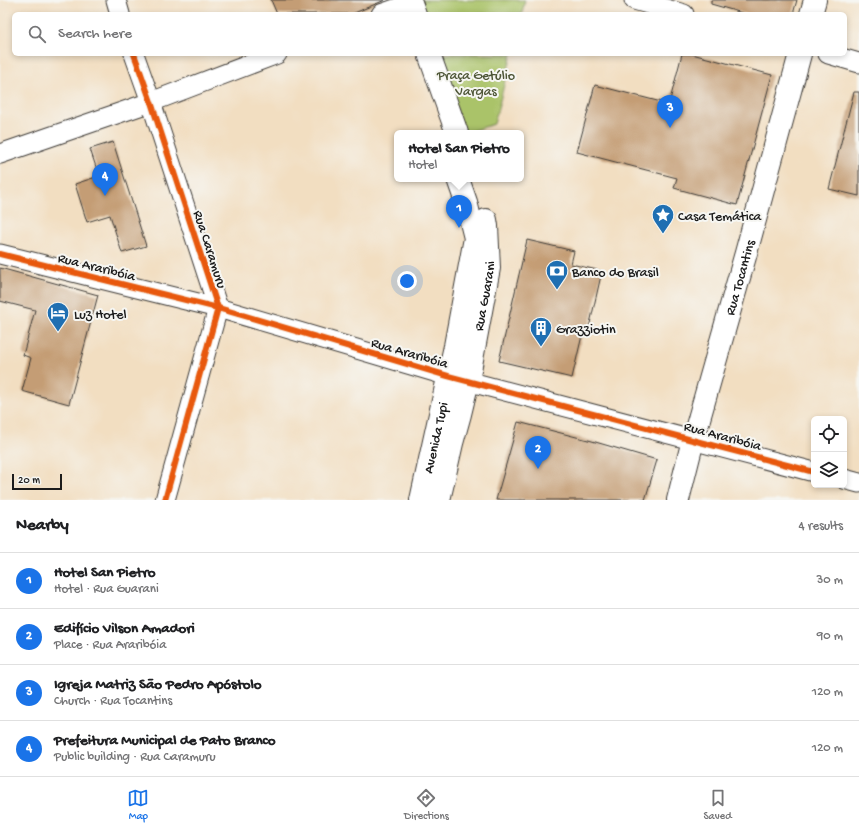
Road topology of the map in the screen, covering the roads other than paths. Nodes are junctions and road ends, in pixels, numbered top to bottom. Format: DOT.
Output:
graph roads {
  1 [pos="116,0"];
  2 [pos="634,0"];
  3 [pos="815,0"];
  4 [pos="119,12"];
  5 [pos="677,12"];
  6 [pos="812,12"];
  7 [pos="135,56"];
  8 [pos="272,56"];
  9 [pos="415,56"];
  10 [pos="430,56"];
  11 [pos="799,56"];
  12 [pos="835,56"];
  13 [pos="859,63"];
  14 [pos="151,102"];
  15 [pos="441,130"];
  16 [pos="456,130"];
  17 [pos="0,154"];
  18 [pos="459,182"];
  19 [pos="475,182"];
  20 [pos="0,254"];
  21 [pos="218,308"];
  22 [pos="458,378"];
  23 [pos="460,414"];
  24 [pos="693,440"];
  25 [pos="811,471"];
  26 [pos="847,481"];
  27 [pos="859,483"];
  28 [pos="166,500"];
  29 [pos="421,500"];
  30 [pos="439,500"];
  31 [pos="678,500"];
  1 -- 4 [label="street"];
  2 -- 5 [label="street"];
  3 -- 6 [label="main road"];
  7 -- 14 [label="street, Rua Caramuru"];
  8 -- 14 [label="street"];
  9 -- 15 [label="main road"];
  10 -- 16 [label="main road"];
  11 -- 24 [label="main road, Rua Tocantins"];
  12 -- 13 [label="street"];
  14 -- 17 [label="street"];
  14 -- 21 [label="street, Rua Caramuru"];
  18 -- 22 [label="main road, Rua Guarani"];
  19 -- 22 [label="main road, Rua Guarani"];
  20 -- 21 [label="street, Rua Araribóia"];
  21 -- 22 [label="street, Rua Araribóia"];
  21 -- 28 [label="street, Rua Caramuru"];
  22 -- 23 [label="main road, Rua Guarani"];
  22 -- 24 [label="street, Rua Araribóia"];
  22 -- 29 [label="main road, Avenida Tupi"];
  23 -- 30 [label="main road, Avenida Tupi"];
  24 -- 25 [label="street, Rua Araribóia"];
  24 -- 31 [label="main road, Rua Tocantins"];
  26 -- 27 [label="street"];
}
